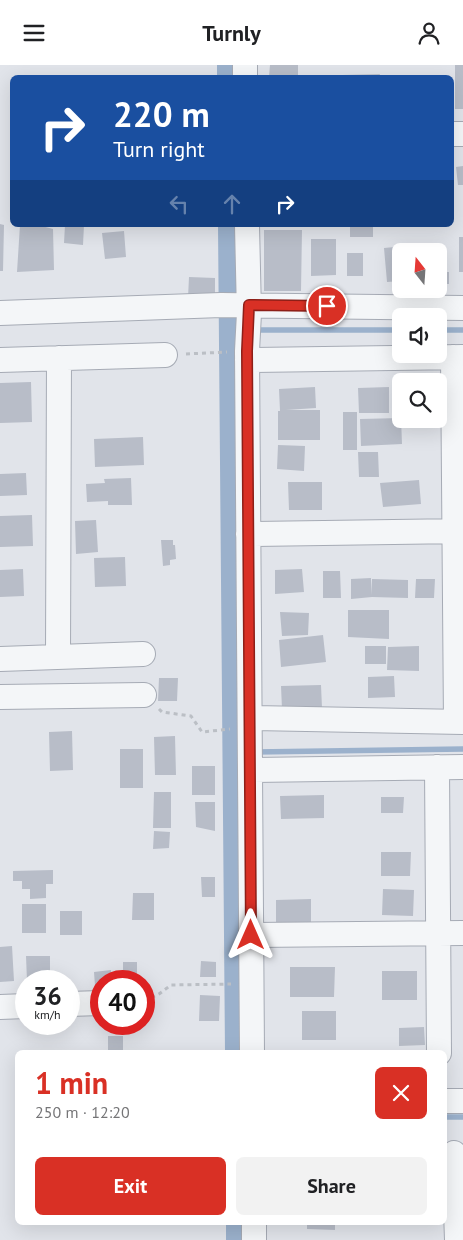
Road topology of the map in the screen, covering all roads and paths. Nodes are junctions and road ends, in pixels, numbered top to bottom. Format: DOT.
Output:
graph roads {
  1 [pos="247,227"];
  2 [pos="463,307"];
  3 [pos="247,308"];
  4 [pos="0,313"];
  5 [pos="213,352"];
  6 [pos="247,353"];
  7 [pos="165,355"];
  8 [pos="458,357"];
  9 [pos="59,358"];
  10 [pos="0,360"];
  11 [pos="459,531"];
  12 [pos="248,534"];
  13 [pos="143,654"];
  14 [pos="58,656"];
  15 [pos="0,659"];
  16 [pos="144,695"];
  17 [pos="0,697"];
  18 [pos="250,722"];
  19 [pos="459,722"];
  20 [pos="250,766"];
  21 [pos="437,767"];
  22 [pos="463,767"];
  23 [pos="438,933"];
  24 [pos="463,933"];
  25 [pos="251,935"];
  26 [pos="218,984"];
  27 [pos="155,996"];
  28 [pos="15,1006"];
  29 [pos="0,1007"];
  30 [pos="252,1050"];
  31 [pos="439,1050"];
  32 [pos="447,1101"];
  33 [pos="463,1101"];
  34 [pos="454,1153"];
  35 [pos="254,1225"];
  36 [pos="254,1240"];
  37 [pos="457,1240"];
  1 -- 3 [label="street"];
  2 -- 3 [label="street"];
  3 -- 4 [label="street"];
  3 -- 6 [label="street"];
  5 -- 7 [label="path"];
  6 -- 8 [label="street"];
  6 -- 12 [label="street"];
  7 -- 9 [label="street"];
  8 -- 11 [label="street"];
  9 -- 10 [label="street"];
  9 -- 14 [label="street"];
  11 -- 12 [label="street"];
  11 -- 19 [label="street"];
  12 -- 18 [label="street"];
  13 -- 14 [label="street"];
  14 -- 15 [label="street"];
  16 -- 17 [label="street"];
  16 -- 18 [label="path"];
  18 -- 19 [label="street"];
  18 -- 20 [label="street"];
  20 -- 21 [label="street"];
  20 -- 25 [label="street"];
  21 -- 22 [label="street"];
  21 -- 23 [label="street"];
  23 -- 24 [label="street"];
  23 -- 25 [label="street"];
  23 -- 31 [label="street"];
  25 -- 30 [label="street"];
  26 -- 27 [label="path"];
  28 -- 29 [label="street"];
  32 -- 33 [label="street"];
  34 -- 37 [label="street"];
  35 -- 36 [label="street"];
}
